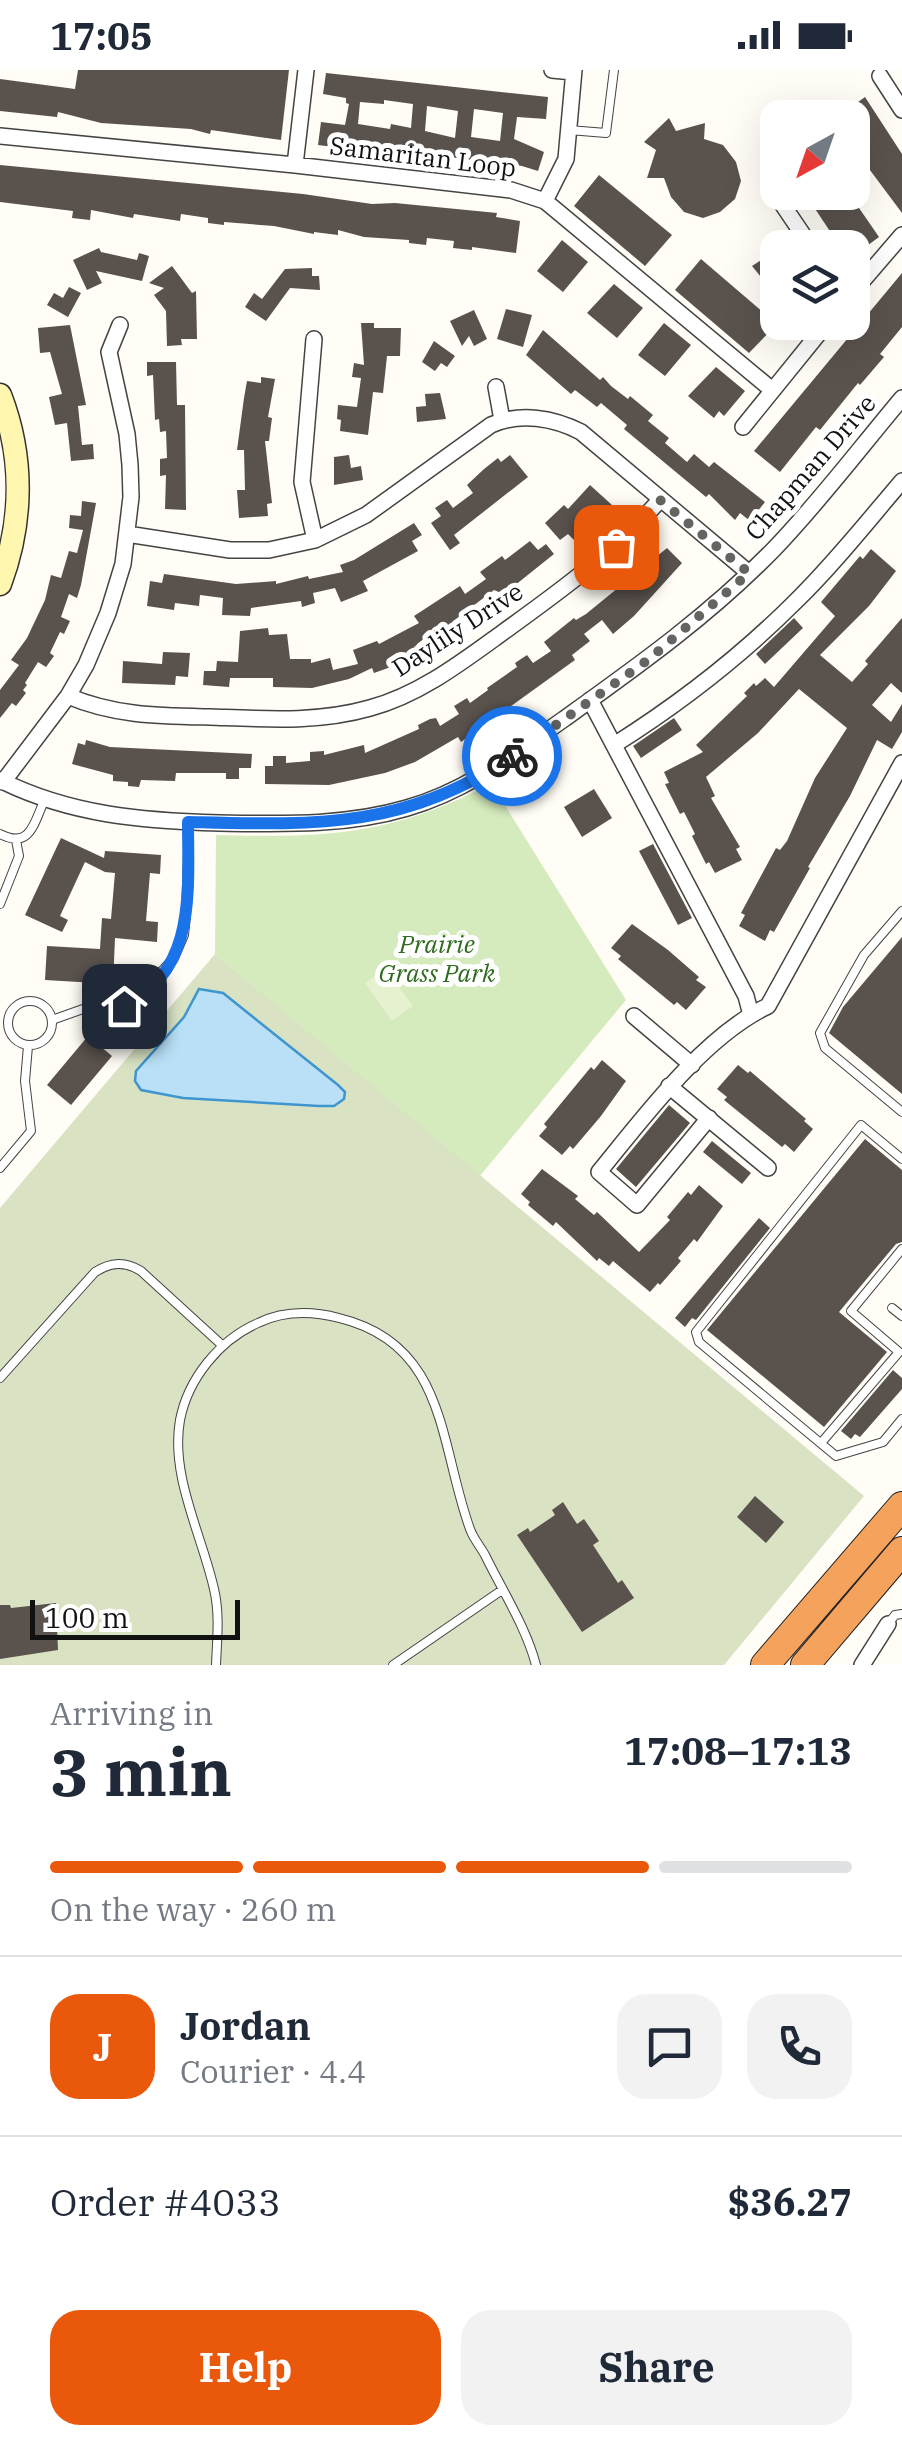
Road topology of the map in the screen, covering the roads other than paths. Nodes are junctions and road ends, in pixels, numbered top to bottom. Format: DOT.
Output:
graph roads {
  1 [pos="306,70"];
  2 [pos="552,70"];
  3 [pos="614,70"];
  4 [pos="573,71"];
  5 [pos="880,76"];
  6 [pos="902,110"];
  7 [pos="568,130"];
  8 [pos="0,136"];
  9 [pos="294,164"];
  10 [pos="545,201"];
  11 [pos="902,235"];
  12 [pos="870,272"];
  13 [pos="120,325"];
  14 [pos="314,339"];
  15 [pos="813,340"];
  16 [pos="496,387"];
  17 [pos="772,389"];
  18 [pos="0,395"];
  19 [pos="902,398"];
  20 [pos="502,420"];
  21 [pos="744,427"];
  22 [pos="902,481"];
  23 [pos="660,500"];
  24 [pos="127,534"];
  25 [pos="315,540"];
  26 [pos="749,573"];
  27 [pos="0,584"];
  28 [pos="68,696"];
  29 [pos="590,700"];
  30 [pos="614,745"];
  31 [pos="902,762"];
  32 [pos="2,781"];
  33 [pos="45,799"];
  34 [pos="188,822"];
  35 [pos="0,834"];
  36 [pos="16,840"];
  37 [pos="0,904"];
  38 [pos="902,910"];
  39 [pos="750,1014"];
  40 [pos="634,1016"];
  41 [pos="52,1020"];
  42 [pos="28,1046"];
  43 [pos="692,1065"];
  44 [pos="669,1086"];
  45 [pos="902,1112"];
  46 [pos="709,1118"];
  47 [pos="902,1158"];
  48 [pos="0,1168"];
  49 [pos="768,1168"];
  50 [pos="902,1249"];
  51 [pos="892,1308"];
  52 [pos="902,1316"];
  53 [pos="223,1346"];
  54 [pos="0,1378"];
  55 [pos="902,1419"];
  56 [pos="821,1443"];
  57 [pos="902,1506"];
  58 [pos="900,1556"];
  59 [pos="502,1590"];
  60 [pos="895,1619"];
  61 [pos="216,1665"];
  62 [pos="394,1665"];
  63 [pos="536,1665"];
  64 [pos="765,1665"];
  65 [pos="805,1665"];
  66 [pos="862,1665"];
  1 -- 9 [label="street"];
  2 -- 4 [label="street"];
  3 -- 7 [label="lane"];
  4 -- 7 [label="street"];
  5 -- 6 [label="street"];
  7 -- 10 [label="street"];
  8 -- 9 [label="street, Samaritan Loop"];
  9 -- 10 [label="street, Samaritan Loop"];
  10 -- 17 [label="street, Samaritan Loop"];
  11 -- 12 [label="street"];
  13 -- 24 [label="street"];
  14 -- 25 [label="street"];
  15 -- 17 [label="street"];
  16 -- 20 [label="street"];
  17 -- 21 [label="street"];
  18 -- 27 [label="main road"];
  19 -- 26 [label="street, Chapman Drive"];
  20 -- 23 [label="street"];
  20 -- 25 [label="street"];
  22 -- 30 [label="street"];
  23 -- 26 [label="street"];
  23 -- 28 [label="street, Daylily Drive"];
  24 -- 25 [label="street"];
  24 -- 28 [label="street"];
  26 -- 29 [label="street, Chapman Drive"];
  28 -- 32 [label="street"];
  29 -- 30 [label="street"];
  29 -- 34 [label="street, Chapman Drive"];
  30 -- 39 [label="street"];
  31 -- 39 [label="street"];
  32 -- 33 [label="street, Chapman Drive"];
  33 -- 34 [label="street, Chapman Drive"];
  33 -- 36 [label="lane"];
  34 -- 41 [label="lane"];
  35 -- 36 [label="lane"];
  36 -- 37 [label="lane"];
  38 -- 45 [label="lane"];
  39 -- 43 [label="street"];
  40 -- 43 [label="street"];
  41 -- 42 [label="lane"];
  41 -- 42 [label="lane"];
  42 -- 48 [label="lane"];
  43 -- 44 [label="street"];
  44 -- 46 [label="street"];
  44 -- 46 [label="street"];
  46 -- 49 [label="street"];
  47 -- 56 [label="lane"];
  50 -- 56 [label="lane"];
  51 -- 52 [label="lane"];
  53 -- 54 [label="lane"];
  53 -- 59 [label="lane"];
  53 -- 61 [label="lane"];
  55 -- 56 [label="lane"];
  57 -- 64 [label="highway"];
  58 -- 65 [label="highway"];
  59 -- 62 [label="lane"];
  59 -- 63 [label="lane"];
  60 -- 66 [label="street"];
}
